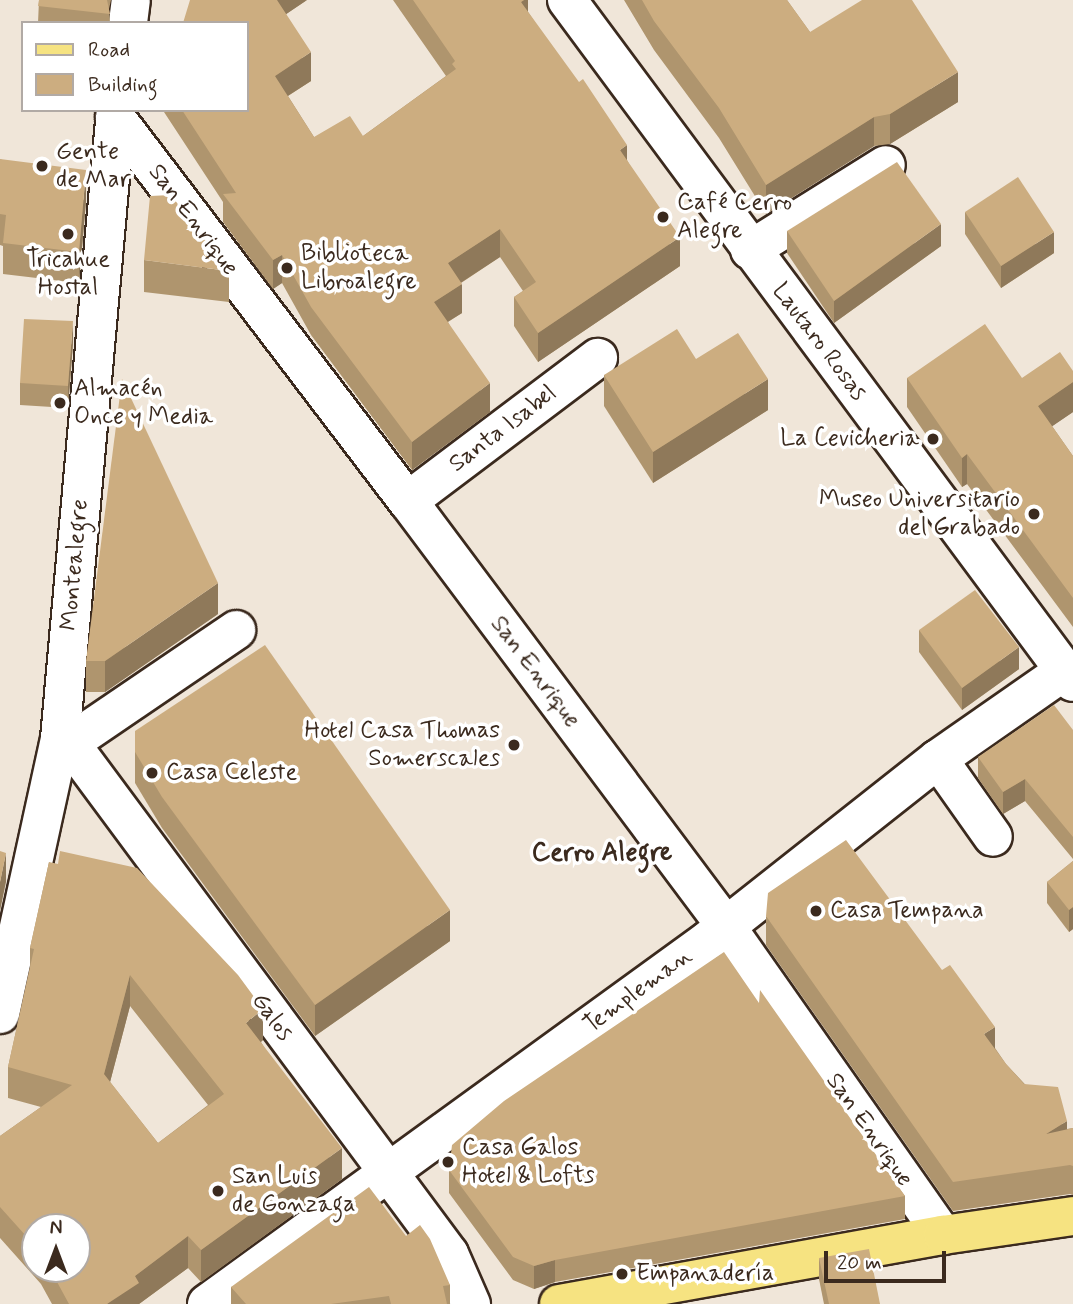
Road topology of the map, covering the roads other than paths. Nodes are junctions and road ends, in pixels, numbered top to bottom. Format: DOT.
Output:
graph roads {
  1 [pos="568,0"];
  2 [pos="115,114"];
  3 [pos="886,165"];
  4 [pos="750,250"];
  5 [pos="598,358"];
  6 [pos="408,501"];
  7 [pos="236,630"];
  8 [pos="1069,676"];
  9 [pos="65,741"];
  10 [pos="938,759"];
  11 [pos="993,837"];
  12 [pos="724,925"];
  13 [pos="0,1014"];
  14 [pos="386,1172"];
  15 [pos="1073,1216"];
  16 [pos="943,1236"];
  17 [pos="207,1304"];
  18 [pos="471,1304"];
  19 [pos="559,1304"];
  1 -- 4 [label="street, Lautaro Rosas"];
  2 -- 6 [label="street, San Enrique"];
  2 -- 9 [label="street, Montealegre"];
  3 -- 4 [label="street"];
  4 -- 8 [label="street, Lautaro Rosas"];
  5 -- 6 [label="street, Santa Isabel"];
  6 -- 12 [label="street, San Enrique"];
  7 -- 9 [label="street"];
  8 -- 10 [label="street, Templeman"];
  9 -- 13 [label="street, Montealegre"];
  9 -- 14 [label="street, Galos"];
  10 -- 11 [label="street"];
  10 -- 12 [label="street, Templeman"];
  12 -- 14 [label="street, Templeman"];
  12 -- 16 [label="street, San Enrique"];
  14 -- 17 [label="street, Templeman"];
  14 -- 18 [label="street, Galos"];
  15 -- 16 [label="main road"];
  16 -- 19 [label="main road"];
}
